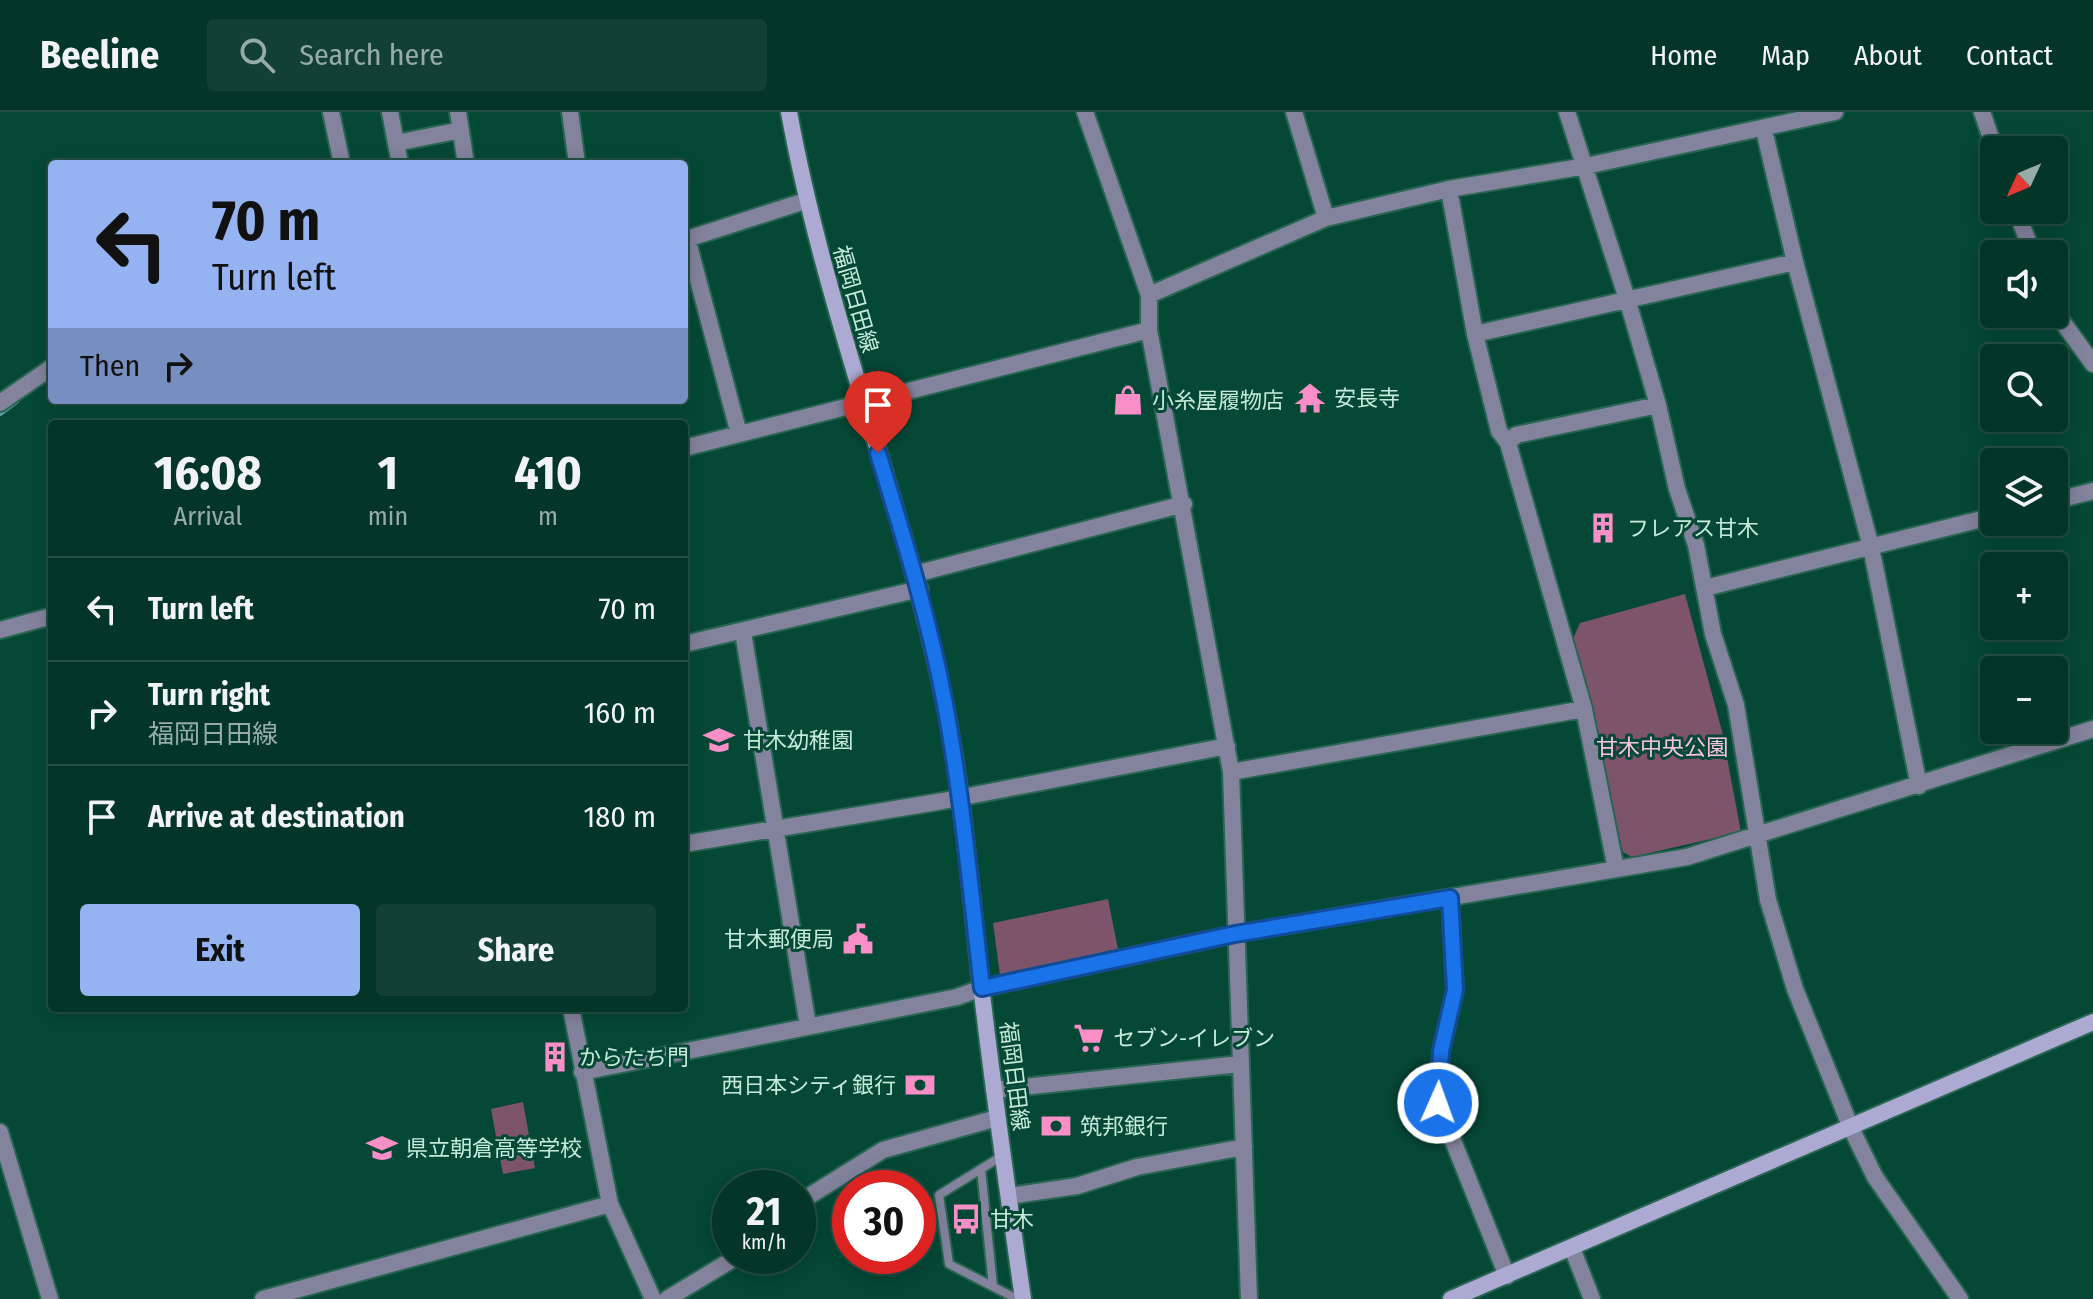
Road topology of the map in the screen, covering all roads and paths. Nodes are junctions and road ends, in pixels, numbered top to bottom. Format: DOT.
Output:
graph roads {
  1 [pos="331,112"];
  2 [pos="390,112"];
  3 [pos="458,112"];
  4 [pos="570,112"];
  5 [pos="789,112"];
  6 [pos="1085,112"];
  7 [pos="1294,112"];
  8 [pos="1567,112"];
  9 [pos="1835,112"];
  10 [pos="1982,112"];
  11 [pos="1793,116"];
  12 [pos="461,130"];
  13 [pos="1764,130"];
  14 [pos="1990,136"];
  15 [pos="396,143"];
  16 [pos="341,160"];
  17 [pos="399,160"];
  18 [pos="465,160"];
  19 [pos="576,160"];
  20 [pos="1586,166"];
  21 [pos="1449,189"];
  22 [pos="805,201"];
  23 [pos="1326,218"];
  24 [pos="688,240"];
  25 [pos="688,248"];
  26 [pos="1795,262"];
  27 [pos="1149,295"];
  28 [pos="1628,302"];
  29 [pos="2067,328"];
  30 [pos="1149,330"];
  31 [pos="1475,334"];
  32 [pos="2093,364"];
  33 [pos="48,370"];
  34 [pos="862,402"];
  35 [pos="0,403"];
  36 [pos="1658,405"];
  37 [pos="739,434"];
  38 [pos="1508,443"];
  39 [pos="688,447"];
  40 [pos="2093,491"];
  41 [pos="2068,497"];
  42 [pos="1184,504"];
  43 [pos="1980,520"];
  44 [pos="1871,547"];
  45 [pos="918,581"];
  46 [pos="1705,588"];
  47 [pos="48,617"];
  48 [pos="0,630"];
  49 [pos="743,632"];
  50 [pos="688,643"];
  51 [pos="1584,709"];
  52 [pos="2093,729"];
  53 [pos="1227,746"];
  54 [pos="1231,772"];
  55 [pos="1919,786"];
  56 [pos="960,798"];
  57 [pos="774,831"];
  58 [pos="1758,836"];
  59 [pos="688,843"];
  60 [pos="1616,869"];
  61 [pos="1450,898"];
  62 [pos="1235,934"];
  63 [pos="982,988"];
  64 [pos="572,1012"];
  65 [pos="2093,1022"];
  66 [pos="808,1026"];
  67 [pos="1240,1064"];
  68 [pos="582,1072"];
  69 [pos="994,1090"];
  70 [pos="997,1118"];
  71 [pos="1851,1128"];
  72 [pos="0,1132"];
  73 [pos="1244,1147"];
  74 [pos="1003,1155"];
  75 [pos="981,1169"];
  76 [pos="816,1192"];
  77 [pos="1009,1196"];
  78 [pos="610,1204"];
  79 [pos="1572,1248"];
  80 [pos="712,1272"];
  81 [pos="1507,1276"];
  82 [pos="993,1286"];
  83 [pos="50,1299"];
  84 [pos="263,1299"];
  85 [pos="653,1299"];
  86 [pos="667,1299"];
  87 [pos="1017,1299"];
  88 [pos="1023,1299"];
  89 [pos="1249,1299"];
  90 [pos="1451,1299"];
  91 [pos="1592,1299"];
  92 [pos="1960,1299"];
  1 -- 16 [label="street"];
  2 -- 15 [label="street"];
  3 -- 12 [label="street"];
  4 -- 19 [label="street"];
  5 -- 22 [label="main road, 福岡日田線"];
  6 -- 27 [label="street"];
  7 -- 23 [label="street"];
  8 -- 20 [label="street"];
  9 -- 11 [label="street"];
  10 -- 14 [label="street"];
  11 -- 13 [label="street"];
  12 -- 15 [label="street"];
  12 -- 18 [label="street"];
  13 -- 20 [label="street"];
  13 -- 26 [label="street"];
  15 -- 17 [label="street"];
  20 -- 21 [label="street"];
  20 -- 28 [label="street"];
  21 -- 23 [label="street"];
  21 -- 31 [label="street"];
  22 -- 24 [label="street"];
  22 -- 34 [label="main road, 福岡日田線"];
  23 -- 27 [label="street"];
  25 -- 37 [label="street"];
  26 -- 28 [label="street"];
  26 -- 44 [label="street"];
  27 -- 30 [label="street"];
  28 -- 31 [label="street"];
  28 -- 36 [label="street"];
  29 -- 32 [label="street"];
  30 -- 34 [label="street"];
  30 -- 42 [label="street"];
  31 -- 38 [label="street"];
  33 -- 35 [label="street"];
  34 -- 37 [label="street"];
  34 -- 45 [label="main road, 福岡日田線"];
  36 -- 38 [label="street"];
  36 -- 46 [label="street"];
  37 -- 39 [label="street"];
  38 -- 51 [label="street"];
  40 -- 41 [label="street"];
  42 -- 45 [label="street"];
  42 -- 53 [label="street"];
  43 -- 44 [label="street"];
  44 -- 46 [label="street"];
  44 -- 55 [label="street"];
  45 -- 49 [label="street"];
  45 -- 56 [label="main road, 福岡日田線"];
  46 -- 58 [label="street"];
  47 -- 48 [label="street"];
  49 -- 50 [label="street"];
  49 -- 57 [label="street"];
  51 -- 54 [label="street"];
  51 -- 60 [label="street"];
  52 -- 55 [label="street"];
  53 -- 54 [label="street"];
  53 -- 56 [label="street"];
  54 -- 62 [label="street"];
  55 -- 58 [label="street"];
  56 -- 57 [label="street"];
  56 -- 63 [label="main road, 福岡日田線"];
  57 -- 59 [label="street"];
  57 -- 66 [label="street"];
  58 -- 60 [label="street"];
  58 -- 71 [label="street"];
  60 -- 61 [label="street"];
  61 -- 62 [label="street"];
  61 -- 81 [label="street"];
  62 -- 63 [label="street"];
  62 -- 67 [label="street"];
  63 -- 66 [label="street"];
  63 -- 69 [label="main road, 福岡日田線"];
  64 -- 68 [label="street"];
  65 -- 71 [label="main road"];
  66 -- 68 [label="street"];
  67 -- 69 [label="street"];
  67 -- 73 [label="street"];
  68 -- 78 [label="street"];
  69 -- 70 [label="main road, 福岡日田線"];
  70 -- 74 [label="main road, 福岡日田線"];
  70 -- 76 [label="street"];
  71 -- 79 [label="main road"];
  71 -- 92 [label="street"];
  72 -- 83 [label="street"];
  73 -- 77 [label="street"];
  73 -- 89 [label="street"];
  74 -- 75 [label="lane"];
  74 -- 77 [label="main road, 福岡日田線"];
  75 -- 82 [label="lane"];
  75 -- 82 [label="lane"];
  77 -- 88 [label="main road, 福岡日田線"];
  78 -- 84 [label="street"];
  78 -- 85 [label="street"];
  79 -- 81 [label="main road"];
  79 -- 91 [label="street"];
  80 -- 86 [label="street"];
  81 -- 90 [label="main road"];
  82 -- 87 [label="lane"];
}
